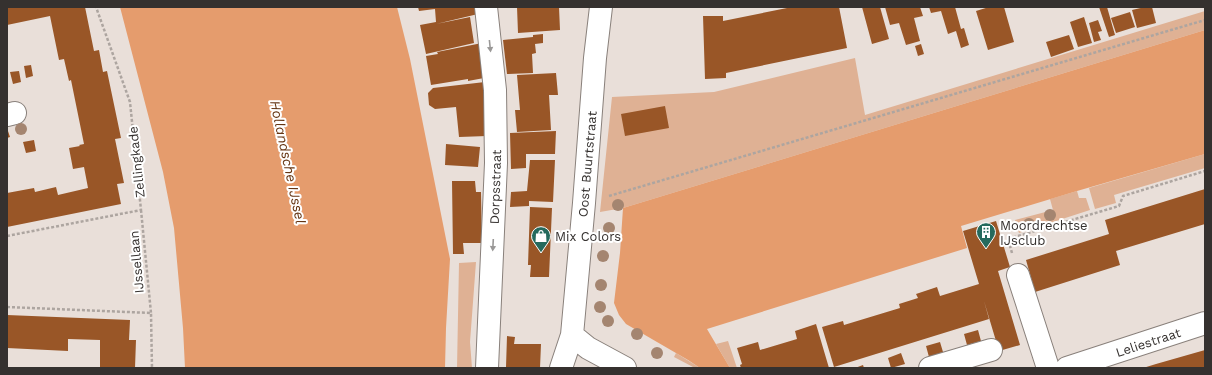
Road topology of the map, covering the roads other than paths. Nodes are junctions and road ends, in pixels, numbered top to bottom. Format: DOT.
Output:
graph roads {
  1 [pos="486,7"];
  2 [pos="600,7"];
  3 [pos="1018,275"];
  4 [pos="1205,323"];
  5 [pos="572,336"];
  6 [pos="991,350"];
  7 [pos="487,368"];
  8 [pos="561,368"];
  9 [pos="625,368"];
  10 [pos="930,368"];
  11 [pos="1048,368"];
  12 [pos="1067,368"];
  1 -- 7 [label="street, Dorpsstraat, one-way"];
  2 -- 5 [label="street, Oost Buurtstraat"];
  3 -- 11 [label="street"];
  4 -- 12 [label="street, Leliestraat"];
  5 -- 8 [label="street, Oost Buurtstraat"];
  5 -- 9 [label="street"];
  6 -- 10 [label="street"];
}
